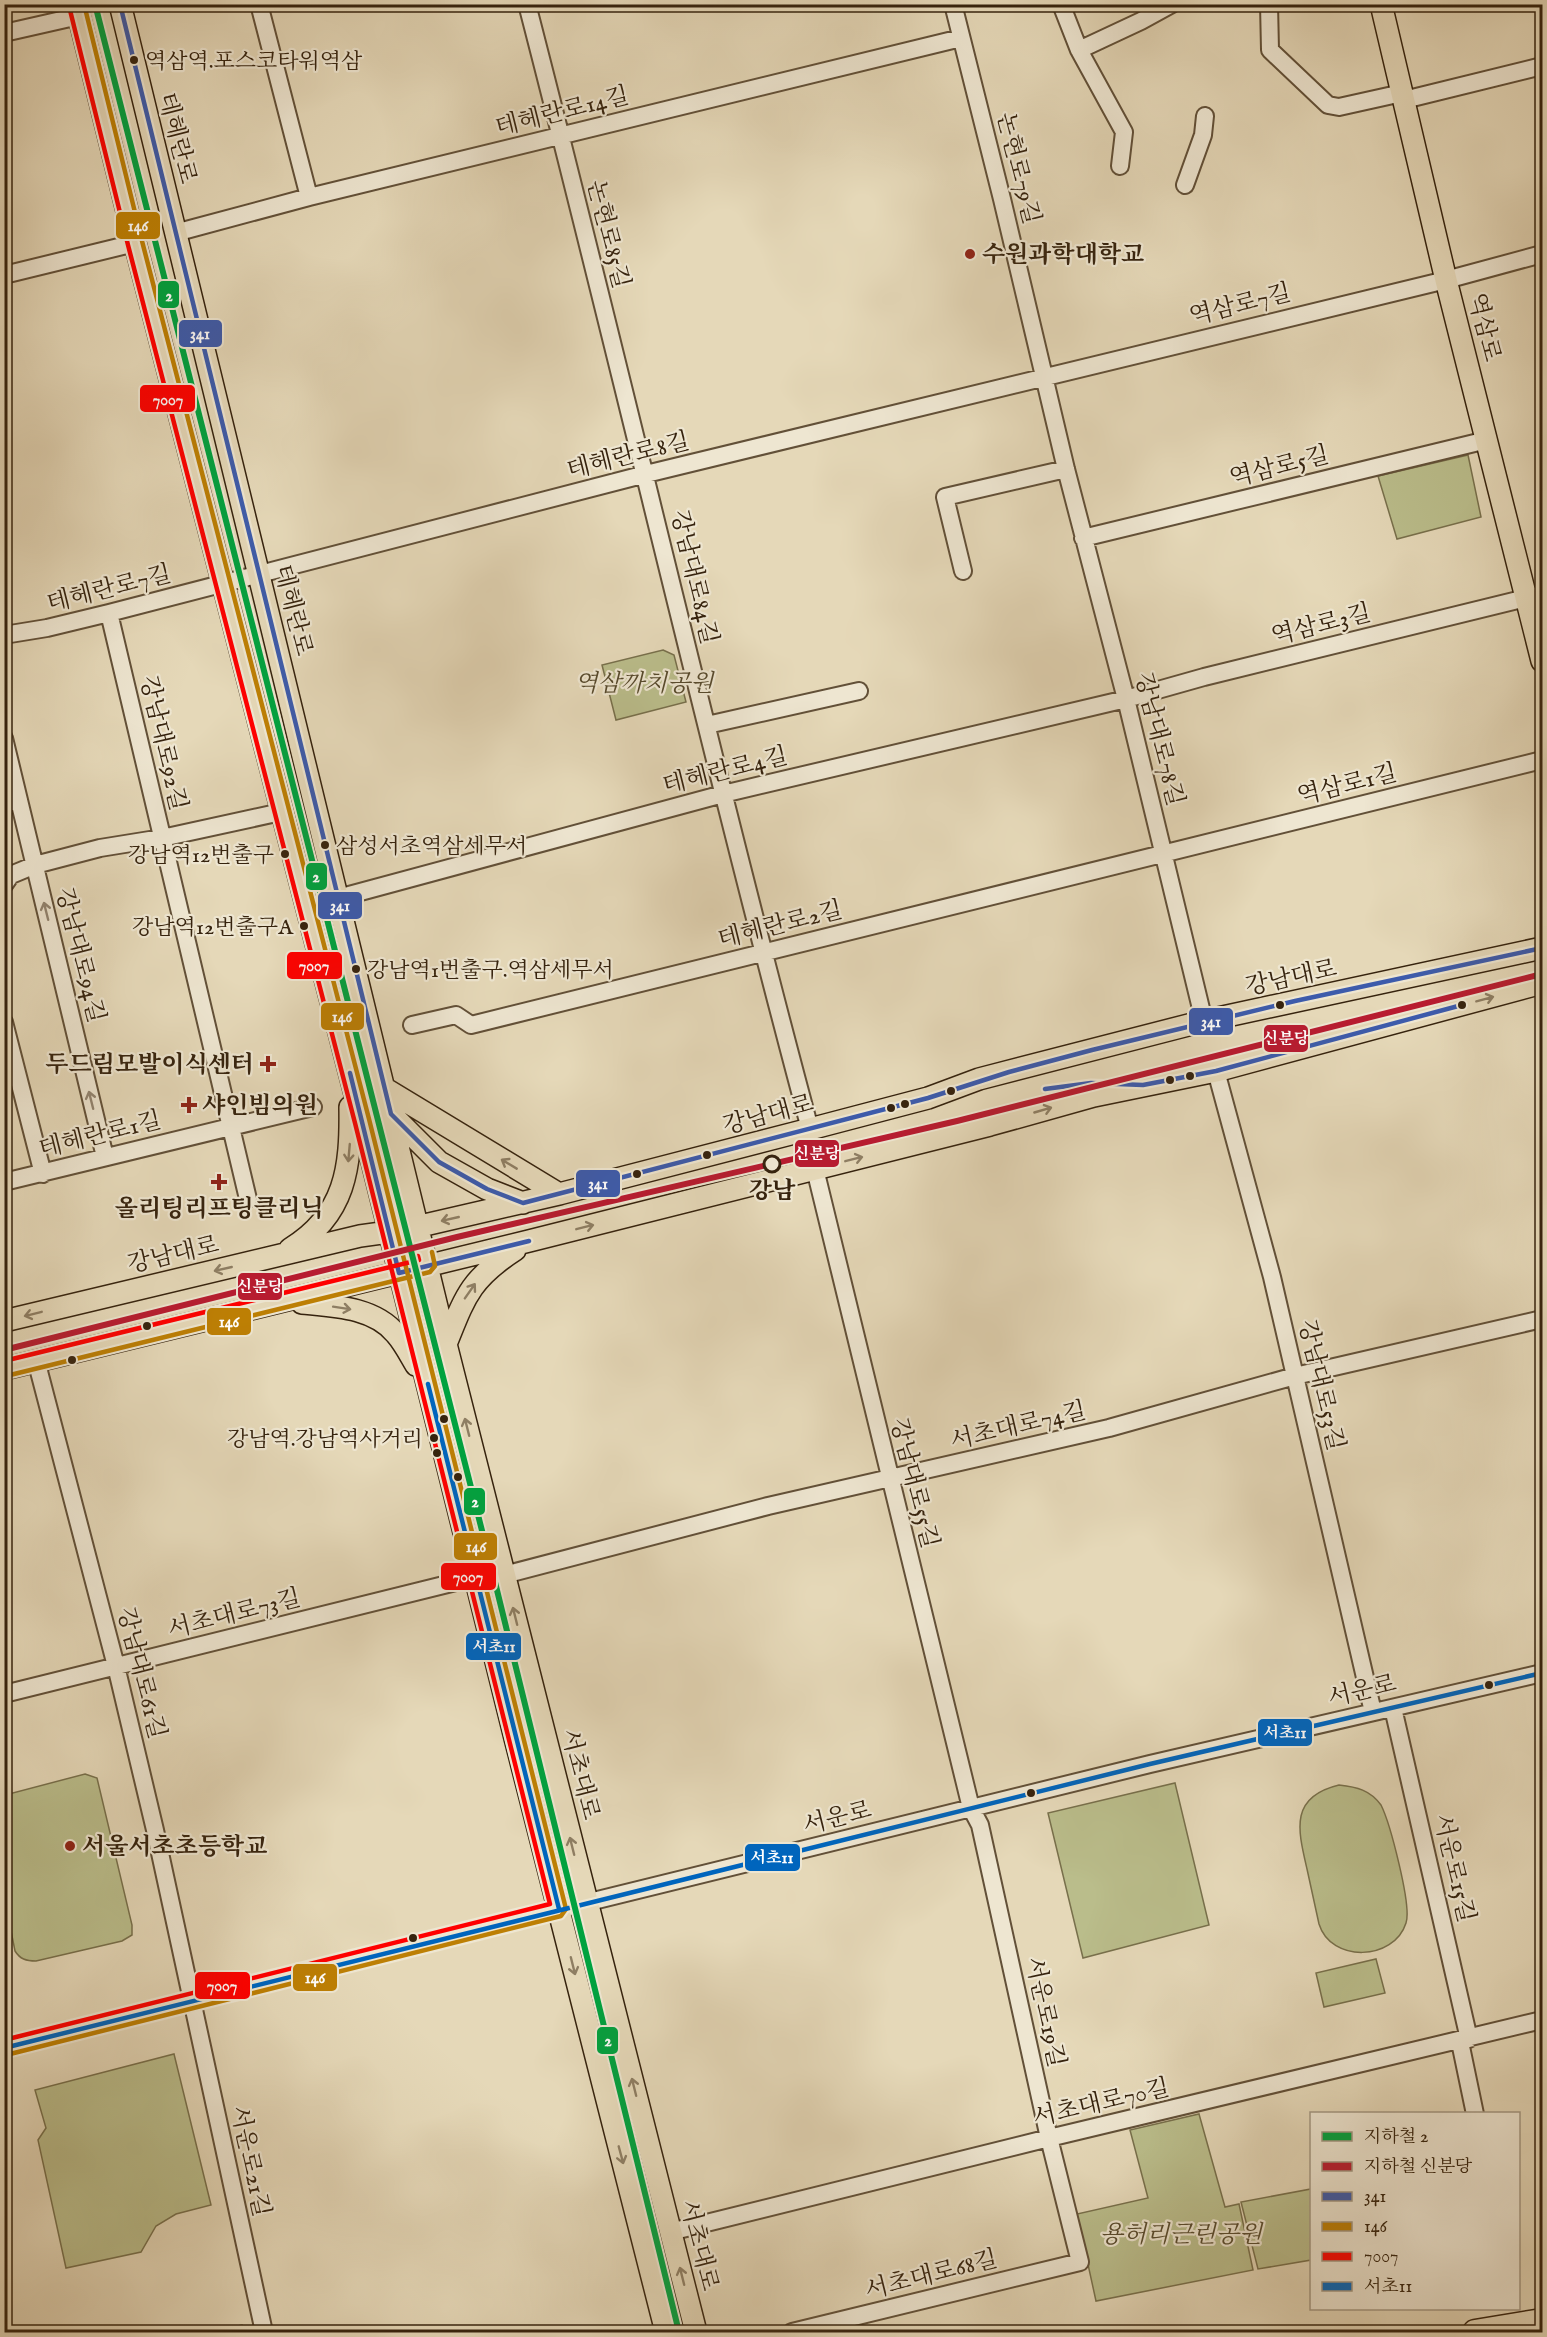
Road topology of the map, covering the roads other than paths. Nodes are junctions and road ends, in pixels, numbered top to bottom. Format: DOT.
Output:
graph roads {
  1 [pos="259,4"];
  2 [pos="527,4"];
  3 [pos="953,4"];
  4 [pos="1062,4"];
  5 [pos="1269,4"];
  6 [pos="1381,4"];
  7 [pos="120,5"];
  8 [pos="1162,7"];
  9 [pos="78,10"];
  10 [pos="4,33"];
  11 [pos="961,38"];
  12 [pos="1078,50"];
  13 [pos="1542,66"];
  14 [pos="1403,97"];
  15 [pos="1205,116"];
  16 [pos="561,136"];
  17 [pos="1120,166"];
  18 [pos="1185,185"];
  19 [pos="309,197"];
  20 [pos="175,233"];
  21 [pos="135,243"];
  22 [pos="1542,254"];
  23 [pos="4,274"];
  24 [pos="1446,279"];
  25 [pos="1046,378"];
  26 [pos="1486,440"];
  27 [pos="1066,469"];
  28 [pos="646,474"];
  29 [pos="1083,538"];
  30 [pos="963,571"];
  31 [pos="259,575"];
  32 [pos="223,584"];
  33 [pos="1535,596"];
  34 [pos="109,613"];
  35 [pos="4,635"];
  36 [pos="1542,661"];
  37 [pos="859,691"];
  38 [pos="1126,699"];
  39 [pos="707,725"];
  40 [pos="4,738"];
  41 [pos="1542,760"];
  42 [pos="723,794"];
  43 [pos="12,802"];
  44 [pos="281,812"];
  45 [pos="162,837"];
  46 [pos="1162,854"];
  47 [pos="35,865"];
  48 [pos="4,885"];
  49 [pos="338,898"];
  50 [pos="1542,948"];
  51 [pos="763,953"];
  52 [pos="1542,983"];
  53 [pos="1204,1021"];
  54 [pos="4,1022"];
  55 [pos="412,1025"];
  56 [pos="1216,1071"];
  57 [pos="350,1073"];
  58 [pos="384,1088"];
  59 [pos="313,1107"];
  60 [pos="391,1114"];
  61 [pos="362,1121"];
  62 [pos="230,1128"];
  63 [pos="810,1130"];
  64 [pos="105,1157"];
  65 [pos="815,1169"];
  66 [pos="405,1172"];
  67 [pos="43,1174"];
  68 [pos="4,1182"];
  69 [pos="559,1194"];
  70 [pos="248,1199"];
  71 [pos="523,1203"];
  72 [pos="419,1227"];
  73 [pos="389,1232"];
  74 [pos="529,1241"];
  75 [pos="280,1255"];
  76 [pos="428,1265"];
  77 [pos="399,1273"];
  78 [pos="284,1302"];
  79 [pos="1542,1319"];
  80 [pos="4,1321"];
  81 [pos="446,1344"];
  82 [pos="36,1360"];
  83 [pos="4,1369"];
  84 [pos="1295,1376"];
  85 [pos="428,1384"];
  86 [pos="890,1479"];
  87 [pos="504,1575"];
  88 [pos="476,1577"];
  89 [pos="116,1666"];
  90 [pos="1542,1673"];
  91 [pos="4,1694"];
  92 [pos="1394,1708"];
  93 [pos="1373,1712"];
  94 [pos="971,1808"];
  95 [pos="587,1903"];
  96 [pos="559,1909"];
  97 [pos="190,2000"];
  98 [pos="1542,2020"];
  99 [pos="1465,2040"];
  100 [pos="4,2048"];
  101 [pos="1475,2112"];
  102 [pos="1049,2138"];
  103 [pos="670,2232"];
  104 [pos="1080,2262"];
  105 [pos="1542,2321"];
  106 [pos="264,2332"];
  107 [pos="666,2332"];
  108 [pos="696,2332"];
  109 [pos="792,2332"];
  110 [pos="1475,2332"];
  1 -- 19 [label="street"];
  2 -- 16 [label="street, 논현로85길"];
  3 -- 11 [label="street, 논현로79길"];
  4 -- 12 [label="street"];
  5 -- 14 [label="street"];
  6 -- 14 [label="main road, 역삼로"];
  7 -- 20 [label="main road, 테헤란로"];
  8 -- 12 [label="street"];
  9 -- 10 [label="street"];
  9 -- 21 [label="main road"];
  11 -- 16 [label="street, 테헤란로14길"];
  11 -- 25 [label="street, 논현로79길"];
  12 -- 17 [label="street"];
  13 -- 14 [label="street"];
  14 -- 24 [label="main road, 역삼로"];
  15 -- 18 [label="street"];
  16 -- 19 [label="street, 테헤란로14길"];
  16 -- 28 [label="street, 논현로85길"];
  19 -- 20 [label="street, 테헤란로14길"];
  20 -- 31 [label="main road, 테헤란로"];
  21 -- 23 [label="street"];
  21 -- 32 [label="main road"];
  22 -- 24 [label="street, 역삼로7길"];
  24 -- 25 [label="street, 역삼로7길"];
  24 -- 26 [label="main road, 역삼로"];
  25 -- 27 [label="street, 강남대로78길"];
  25 -- 28 [label="street, 테헤란로8길"];
  26 -- 29 [label="street, 역삼로5길"];
  26 -- 33 [label="main road, 역삼로"];
  27 -- 29 [label="street, 강남대로78길"];
  27 -- 30 [label="street"];
  28 -- 31 [label="street, 테헤란로8길"];
  28 -- 39 [label="street, 강남대로84길"];
  29 -- 38 [label="street, 강남대로78길"];
  31 -- 32 [label="street, 테헤란로8길"];
  31 -- 49 [label="main road, 테헤란로"];
  32 -- 34 [label="street, 테헤란로7길"];
  32 -- 44 [label="main road"];
  33 -- 36 [label="main road, 역삼로"];
  33 -- 38 [label="street, 역삼로3길"];
  34 -- 35 [label="street, 테헤란로7길"];
  34 -- 45 [label="street, 강남대로92길"];
  37 -- 39 [label="street"];
  38 -- 42 [label="street, 테헤란로4길"];
  38 -- 46 [label="street, 강남대로78길"];
  39 -- 42 [label="street, 강남대로84길"];
  40 -- 43 [label="street, 강남대로94길"];
  41 -- 46 [label="street, 역삼로1길"];
  42 -- 49 [label="street, 테헤란로4길"];
  42 -- 51 [label="street, 강남대로84길"];
  43 -- 47 [label="street, 강남대로94길"];
  44 -- 45 [label="street"];
  44 -- 57 [label="main road"];
  45 -- 47 [label="street"];
  45 -- 62 [label="street, 강남대로92길"];
  46 -- 51 [label="street, 테헤란로2길"];
  46 -- 53 [label="street, 강남대로78길"];
  47 -- 48 [label="street"];
  64 -- 47 [label="street, 강남대로94길, one-way"];
  49 -- 58 [label="main road, 테헤란로"];
  50 -- 53 [label="main road, 강남대로"];
  51 -- 55 [label="street, 테헤란로2길"];
  51 -- 63 [label="street, 강남대로84길"];
  56 -- 52 [label="main road, one-way"];
  53 -- 63 [label="main road, 강남대로"];
  54 -- 67 [label="street"];
  65 -- 56 [label="main road, one-way"];
  56 -- 84 [label="street, 강남대로53길"];
  57 -- 61 [label="main road"];
  57 -- 75 [label="main road, one-way"];
  58 -- 60 [label="main road, 테헤란로"];
  69 -- 58 [label="main road, one-way"];
  59 -- 62 [label="street, 테헤란로1길"];
  60 -- 66 [label="main road, 테헤란로"];
  60 -- 71 [label="main road"];
  61 -- 66 [label="main road"];
  61 -- 73 [label="main road"];
  62 -- 64 [label="street, 테헤란로1길"];
  62 -- 70 [label="street, 강남대로92길"];
  63 -- 69 [label="main road, 강남대로"];
  64 -- 67 [label="street, 테헤란로1길"];
  74 -- 65 [label="main road, one-way"];
  65 -- 86 [label="street, 강남대로55길"];
  66 -- 72 [label="main road, 테헤란로"];
  67 -- 68 [label="street, 테헤란로1길"];
  69 -- 71 [label="main road, 강남대로"];
  71 -- 72 [label="main road, 강남대로, one-way"];
  72 -- 73 [label="main road, 강남대로"];
  72 -- 76 [label="main road, 서초대로"];
  73 -- 75 [label="main road, 강남대로"];
  73 -- 77 [label="main road"];
  74 -- 76 [label="main road"];
  81 -- 74 [label="main road, one-way"];
  75 -- 80 [label="main road, 강남대로, one-way"];
  76 -- 77 [label="main road"];
  76 -- 81 [label="main road, 서초대로"];
  77 -- 78 [label="main road"];
  77 -- 85 [label="main road"];
  78 -- 82 [label="main road"];
  78 -- 85 [label="main road, one-way"];
  79 -- 84 [label="street, 서초대로74길"];
  87 -- 81 [label="main road, 서초대로, one-way"];
  82 -- 83 [label="main road"];
  82 -- 89 [label="street, 강남대로61길"];
  84 -- 86 [label="street, 서초대로74길"];
  84 -- 93 [label="street, 강남대로53길"];
  85 -- 88 [label="main road"];
  86 -- 87 [label="street, 서초대로74길"];
  86 -- 94 [label="street, 강남대로55길"];
  95 -- 87 [label="main road, 서초대로, one-way"];
  88 -- 89 [label="street, 서초대로73길"];
  88 -- 96 [label="main road"];
  89 -- 91 [label="street, 서초대로73길"];
  89 -- 97 [label="street, 강남대로61길"];
  90 -- 92 [label="street, 서운로"];
  92 -- 93 [label="street, 서운로"];
  92 -- 99 [label="street, 서운로15길"];
  93 -- 94 [label="street, 서운로"];
  94 -- 95 [label="street, 서운로"];
  94 -- 102 [label="street, 서운로19길"];
  95 -- 96 [label="street, 서운로"];
  103 -- 95 [label="main road, 서초대로, one-way"];
  96 -- 97 [label="street, 서운로"];
  96 -- 107 [label="main road, one-way"];
  97 -- 100 [label="street, 서운로"];
  97 -- 106 [label="street, 서운로21길"];
  98 -- 99 [label="street, 서초대로70길"];
  99 -- 101 [label="street, 서운로15길"];
  99 -- 102 [label="street, 서초대로70길"];
  102 -- 103 [label="street, 서초대로70길"];
  102 -- 104 [label="street, 서운로19길"];
  108 -- 103 [label="main road, 서초대로, one-way"];
  104 -- 109 [label="street, 서초대로68길"];
  105 -- 110 [label="highway"];
}
